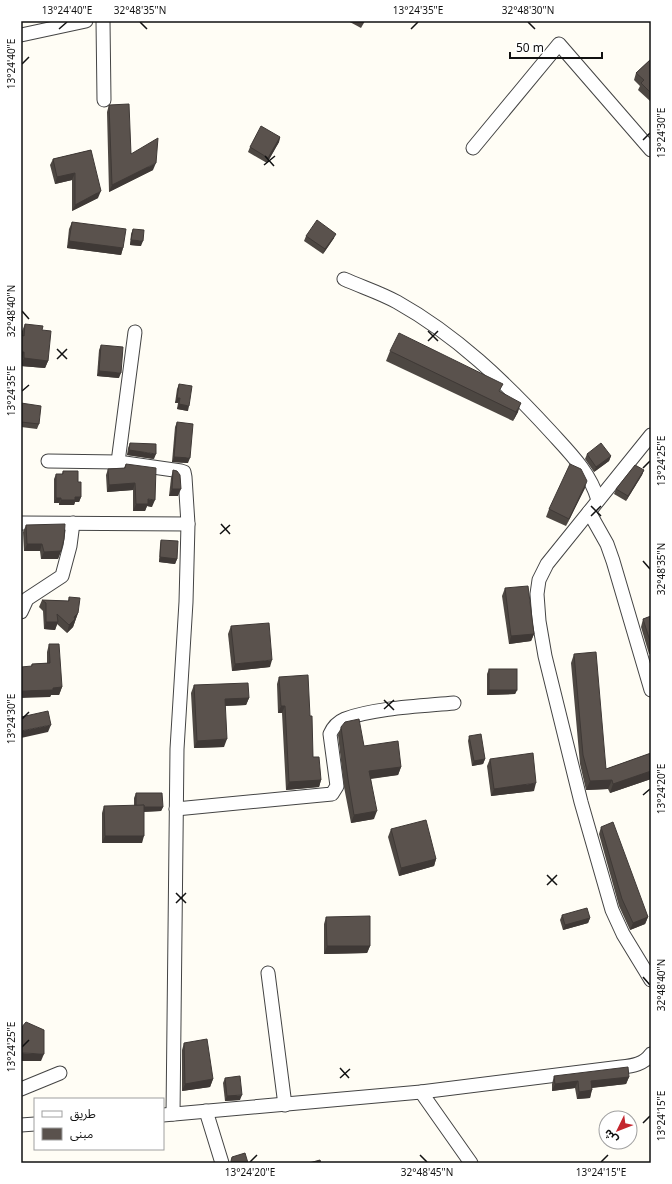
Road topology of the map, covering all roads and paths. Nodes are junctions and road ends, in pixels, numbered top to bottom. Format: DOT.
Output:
graph roads {
  1 [pos="86,21"];
  2 [pos="103,21"];
  3 [pos="21,34"];
  4 [pos="104,100"];
  5 [pos="473,148"];
  6 [pos="651,150"];
  7 [pos="344,279"];
  8 [pos="135,332"];
  9 [pos="651,435"];
  10 [pos="48,461"];
  11 [pos="118,462"];
  12 [pos="598,500"];
  13 [pos="589,512"];
  14 [pos="21,523"];
  15 [pos="73,523"];
  16 [pos="188,524"];
  17 [pos="21,612"];
  18 [pos="651,690"];
  19 [pos="454,703"];
  20 [pos="176,809"];
  21 [pos="268,973"];
  22 [pos="651,980"];
  23 [pos="651,1054"];
  24 [pos="60,1074"];
  25 [pos="21,1089"];
  26 [pos="421,1092"];
  27 [pos="285,1105"];
  28 [pos="206,1111"];
  29 [pos="168,1115"];
  30 [pos="34,1124"];
  31 [pos="21,1125"];
  32 [pos="222,1163"];
  33 [pos="471,1163"];
  1 -- 3 [label="street"];
  2 -- 4 [label="street"];
  5 -- 6 [label="street"];
  7 -- 12 [label="street"];
  8 -- 11 [label="street"];
  9 -- 12 [label="street"];
  10 -- 11 [label="street"];
  11 -- 16 [label="street"];
  12 -- 13 [label="street"];
  13 -- 18 [label="street"];
  13 -- 22 [label="street"];
  14 -- 15 [label="street"];
  15 -- 16 [label="street"];
  15 -- 17 [label="street"];
  16 -- 20 [label="street"];
  19 -- 20 [label="street"];
  20 -- 29 [label="street"];
  21 -- 27 [label="street"];
  23 -- 26 [label="street"];
  24 -- 25 [label="street"];
  26 -- 27 [label="street"];
  26 -- 33 [label="street"];
  27 -- 28 [label="street"];
  28 -- 29 [label="street"];
  28 -- 32 [label="street"];
  30 -- 31 [label="street"];
}
